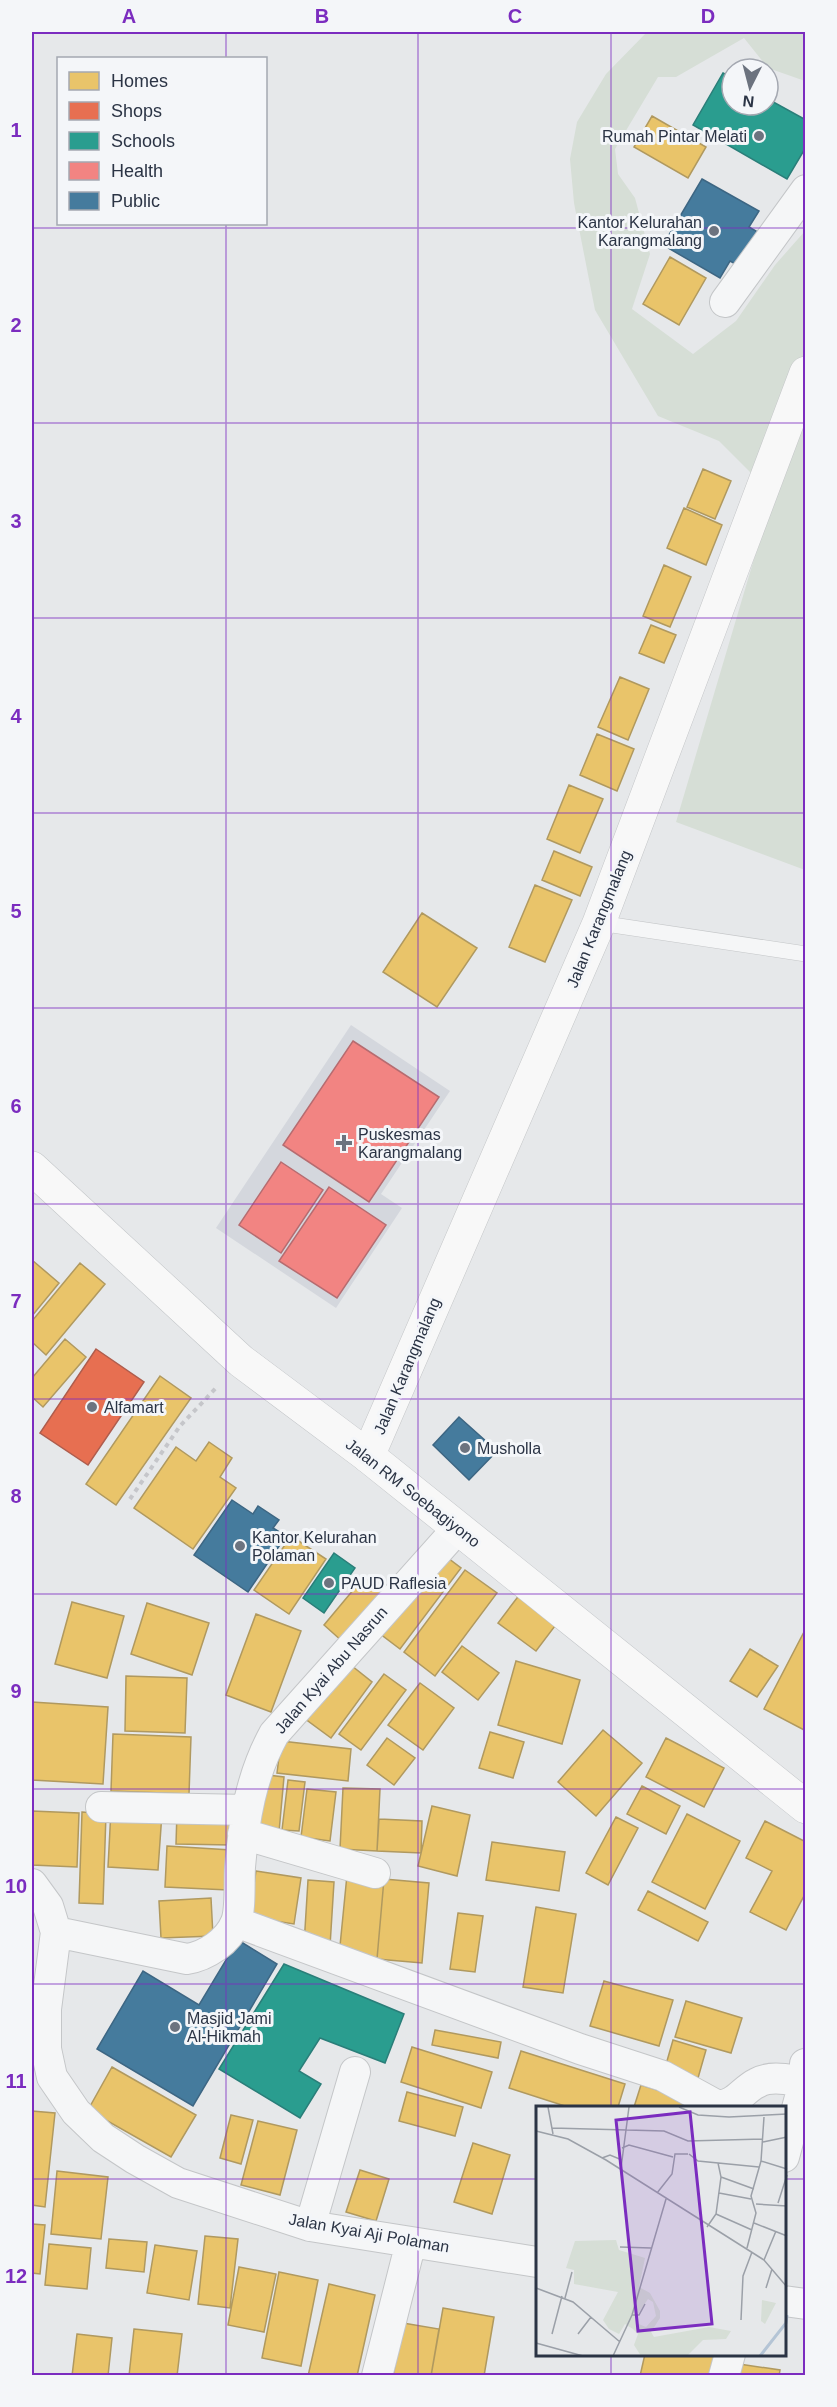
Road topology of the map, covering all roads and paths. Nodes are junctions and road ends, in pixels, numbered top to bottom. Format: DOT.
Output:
graph roads {
  1 [pos="806,190"];
  2 [pos="725,302"];
  3 [pos="806,373"];
  4 [pos="600,923"];
  5 [pos="806,954"];
  6 [pos="32,1168"];
  7 [pos="241,1361"];
  8 [pos="368,1456"];
  9 [pos="130,1498"];
  10 [pos="458,1528"];
  11 [pos="101,1807"];
  12 [pos="806,1807"];
  13 [pos="245,1822"];
  14 [pos="375,1873"];
  15 [pos="32,1884"];
  16 [pos="236,1922"];
  17 [pos="56,1932"];
  18 [pos="355,2072"];
  19 [pos="805,2072"];
  20 [pos="41,2076"];
  21 [pos="786,2149"];
  22 [pos="310,2226"];
  23 [pos="411,2242"];
  24 [pos="536,2262"];
  25 [pos="786,2301"];
  26 [pos="806,2304"];
  27 [pos="730,2356"];
  28 [pos="377,2376"];
  29 [pos="724,2376"];
  1 -- 2 [label="street"];
  3 -- 4 [label="street, Jalan Karangmalang"];
  4 -- 5 [label="lane"];
  4 -- 8 [label="street, Jalan Karangmalang"];
  6 -- 7 [label="street, Jalan RM Soebagiyono"];
  7 -- 8 [label="street, Jalan RM Soebagiyono"];
  7 -- 9 [label="path"];
  8 -- 10 [label="street, Jalan RM Soebagiyono"];
  10 -- 12 [label="street, Jalan RM Soebagiyono"];
  10 -- 13 [label="street, Jalan Kyai Abu Nasrun"];
  11 -- 13 [label="street"];
  13 -- 14 [label="street"];
  13 -- 16 [label="street, Jalan Kyai Abu Nasrun"];
  15 -- 17 [label="street"];
  16 -- 17 [label="street"];
  16 -- 19 [label="street"];
  17 -- 20 [label="street"];
  18 -- 22 [label="street"];
  19 -- 21 [label="street"];
  20 -- 22 [label="street, Jalan Kyai Aji Polaman"];
  22 -- 23 [label="street, Jalan Kyai Aji Polaman"];
  23 -- 24 [label="street, Jalan Kyai Aji Polaman"];
  23 -- 28 [label="street"];
  25 -- 26 [label="street"];
  27 -- 29 [label="street"];
}
